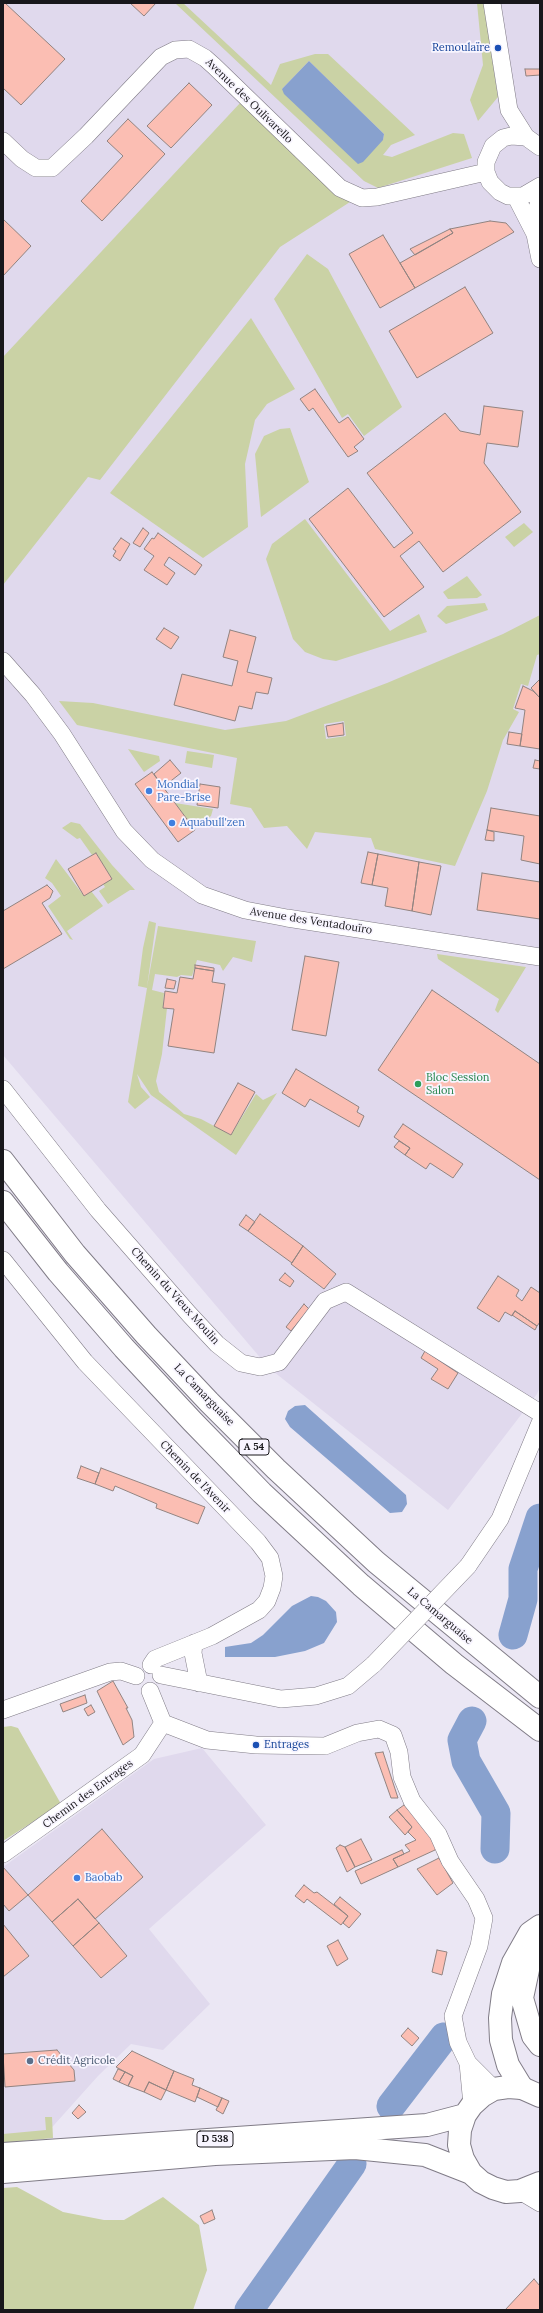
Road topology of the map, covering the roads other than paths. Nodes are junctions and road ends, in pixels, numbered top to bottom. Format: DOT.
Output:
graph roads {
  1 [pos="492,3"];
  2 [pos="510,110"];
  3 [pos="526,137"];
  4 [pos="504,138"];
  5 [pos="3,141"];
  6 [pos="540,147"];
  7 [pos="486,172"];
  8 [pos="540,186"];
  9 [pos="516,197"];
  10 [pos="535,234"];
  11 [pos="540,259"];
  12 [pos="3,661"];
  13 [pos="540,957"];
  14 [pos="3,1089"];
  15 [pos="3,1161"];
  16 [pos="3,1202"];
  17 [pos="3,1260"];
  18 [pos="540,1413"];
  19 [pos="540,1423"];
  20 [pos="194,1643"];
  21 [pos="156,1670"];
  22 [pos="136,1676"];
  23 [pos="199,1683"];
  24 [pos="150,1691"];
  25 [pos="540,1697"];
  26 [pos="3,1710"];
  27 [pos="163,1723"];
  28 [pos="540,1730"];
  29 [pos="3,1854"];
  30 [pos="540,1926"];
  31 [pos="540,1946"];
  32 [pos="540,2045"];
  33 [pos="468,2063"];
  34 [pos="494,2089"];
  35 [pos="531,2092"];
  36 [pos="468,2110"];
  37 [pos="3,2154"];
  38 [pos="3,2172"];
  39 [pos="471,2173"];
  40 [pos="540,2183"];
  41 [pos="520,2191"];
  42 [pos="540,2203"];
  1 -- 2 [label="street"];
  2 -- 3 [label="street"];
  2 -- 4 [label="street"];
  3 -- 4 [label="street"];
  3 -- 6 [label="street"];
  4 -- 7 [label="street"];
  5 -- 7 [label="street, Avenue des Oulivarello"];
  7 -- 9 [label="street"];
  8 -- 9 [label="street"];
  8 -- 10 [label="street"];
  9 -- 10 [label="street"];
  10 -- 11 [label="street"];
  12 -- 13 [label="street, Avenue des Ventadouïro"];
  14 -- 18 [label="street, Chemin du Vieux Moulin"];
  15 -- 25 [label="main road, La Camarguaise / A 54"];
  16 -- 28 [label="main road, A 54"];
  17 -- 20 [label="street, Chemin de l'Avenir"];
  19 -- 23 [label="street, bridge"];
  20 -- 21 [label="street, Chemin de l'Avenir"];
  20 -- 23 [label="street"];
  21 -- 22 [label="street"];
  21 -- 23 [label="street"];
  21 -- 24 [label="street"];
  22 -- 24 [label="street"];
  22 -- 26 [label="street"];
  24 -- 27 [label="street"];
  27 -- 29 [label="street, Chemin des Entrages"];
  27 -- 33 [label="street"];
  30 -- 35 [label="main road"];
  31 -- 32 [label="main road"];
  33 -- 34 [label="street"];
  33 -- 36 [label="street"];
  34 -- 35 [label="main road"];
  34 -- 36 [label="main road"];
  36 -- 37 [label="main road, D 538"];
  36 -- 39 [label="main road"];
  38 -- 39 [label="main road, D 538"];
  39 -- 41 [label="main road"];
  40 -- 41 [label="main road"];
  41 -- 42 [label="street"];
}
